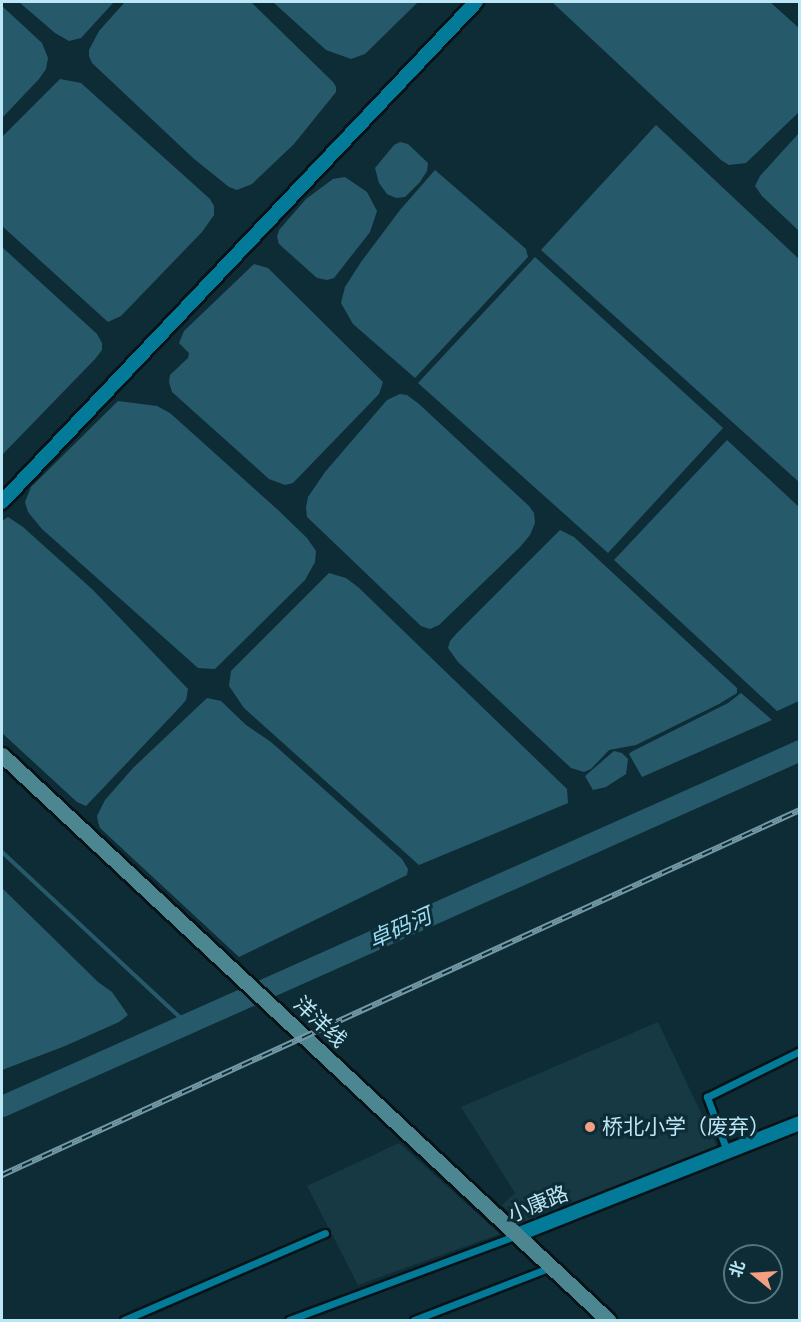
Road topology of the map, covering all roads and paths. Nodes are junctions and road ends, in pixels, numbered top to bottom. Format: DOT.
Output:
graph roads {
  1 [pos="476,2"];
  2 [pos="2,502"];
  3 [pos="2,755"];
  4 [pos="800,1051"];
  5 [pos="800,1123"];
  6 [pos="727,1151"];
  7 [pos="325,1233"];
  8 [pos="517,1235"];
  9 [pos="550,1267"];
  10 [pos="124,1320"];
  11 [pos="290,1320"];
  12 [pos="414,1320"];
  13 [pos="608,1320"];
  1 -- 2 [label="street"];
  3 -- 8 [label="main road, 洋洋线"];
  4 -- 6 [label="lane"];
  5 -- 6 [label="street, 小康路"];
  6 -- 8 [label="street, 小康路"];
  7 -- 10 [label="lane"];
  8 -- 9 [label="main road, 洋洋线"];
  8 -- 11 [label="lane, 小康路"];
  9 -- 12 [label="lane"];
  9 -- 13 [label="main road, 洋洋线"];
}
